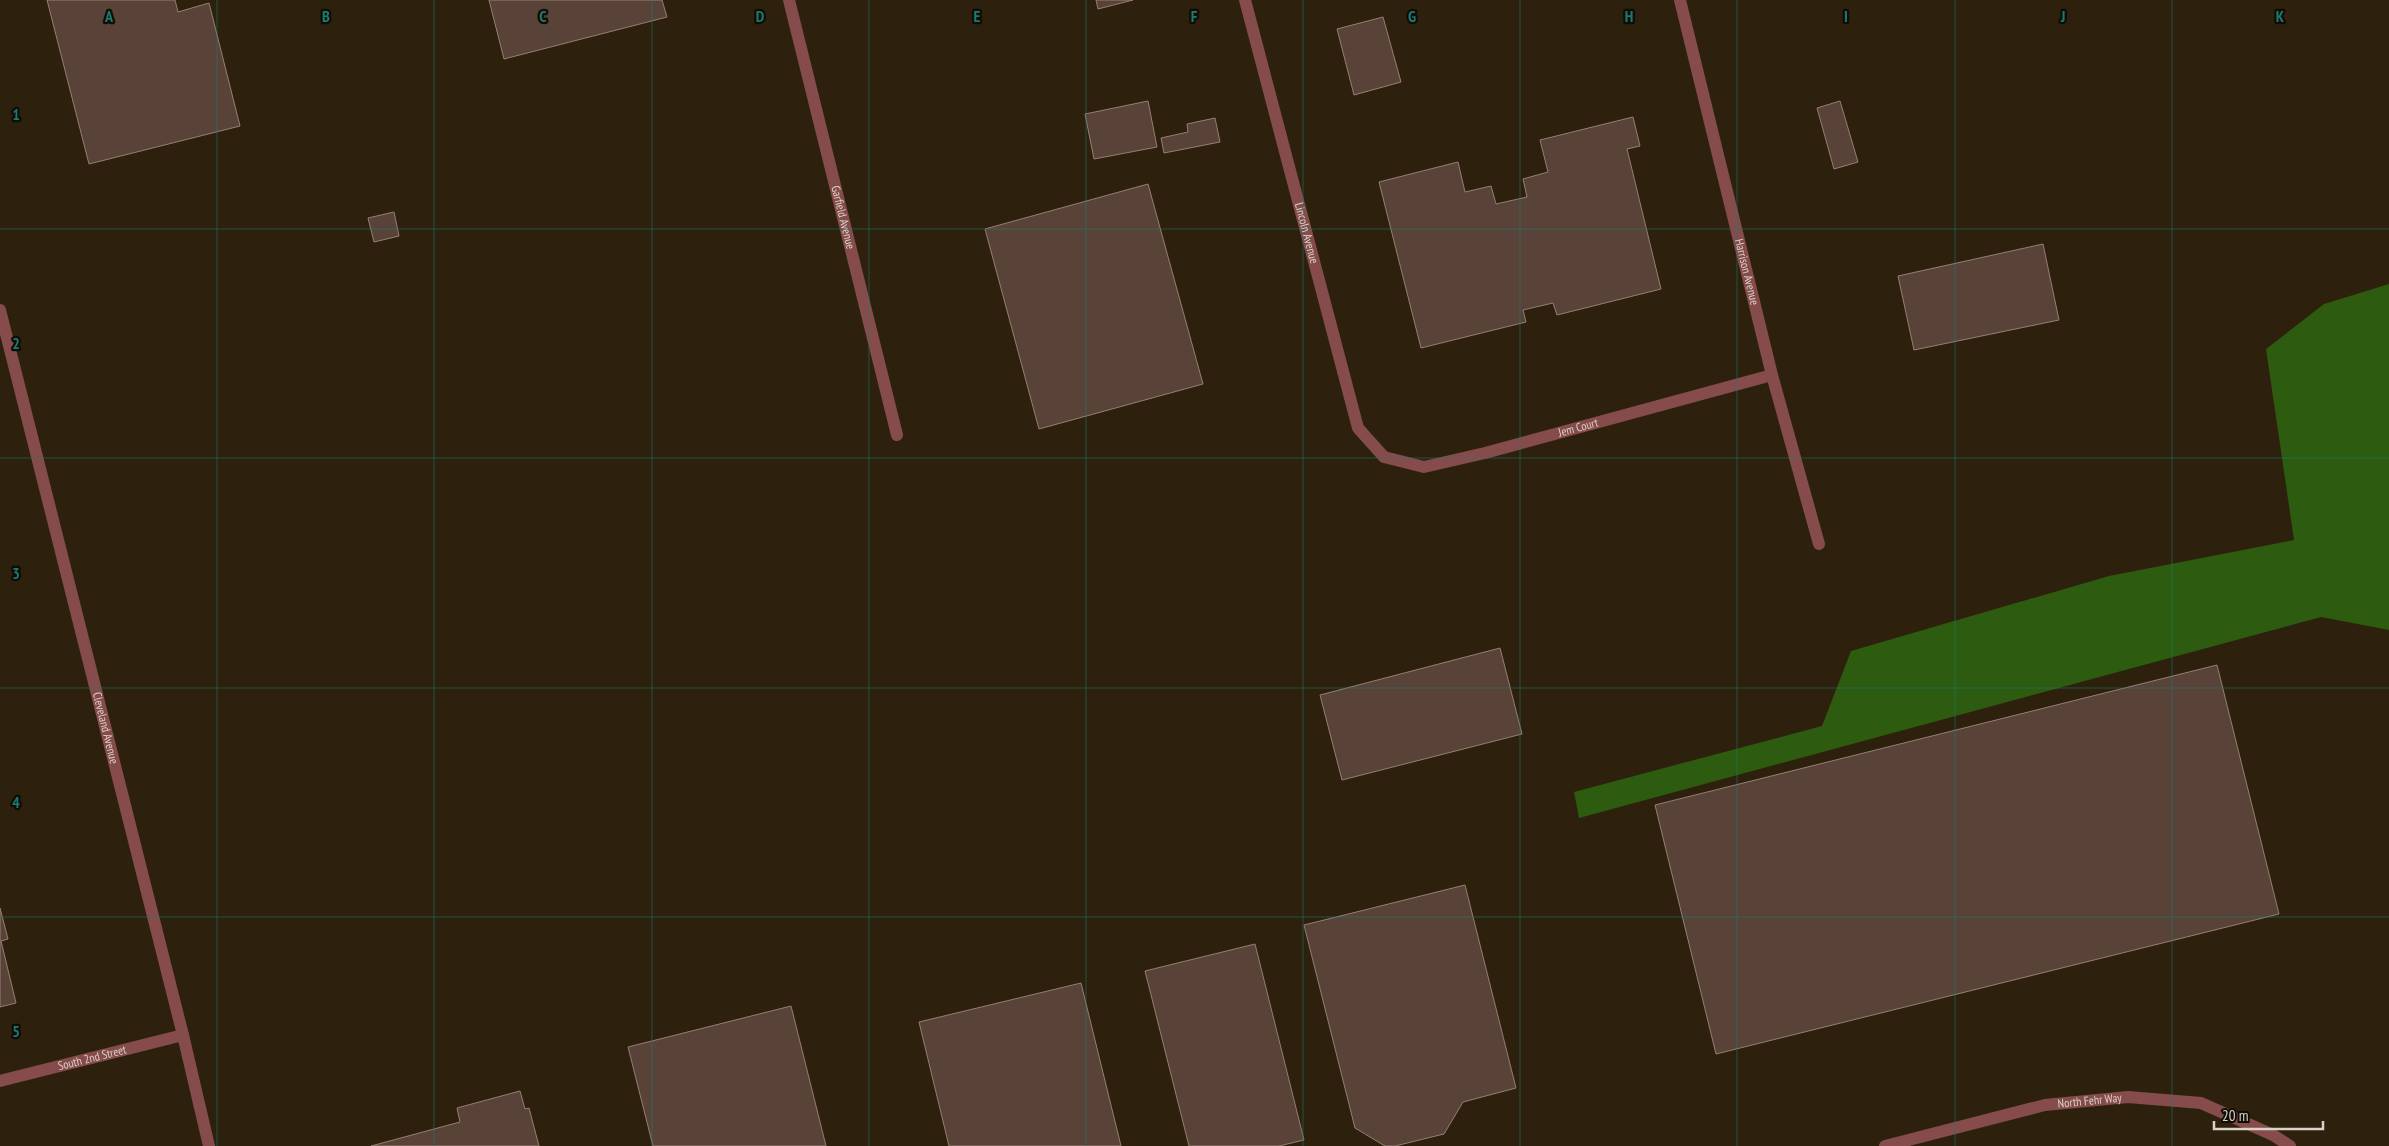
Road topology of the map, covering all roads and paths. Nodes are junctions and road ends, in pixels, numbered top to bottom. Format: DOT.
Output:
graph roads {
  1 [pos="789,0"];
  2 [pos="1245,0"];
  3 [pos="1680,0"];
  4 [pos="0,310"];
  5 [pos="1772,375"];
  6 [pos="897,434"];
  7 [pos="1384,457"];
  8 [pos="1819,544"];
  9 [pos="183,1035"];
  10 [pos="0,1081"];
  11 [pos="209,1146"];
  12 [pos="1885,1146"];
  13 [pos="2290,1146"];
  1 -- 6 [label="street, Garfield Avenue"];
  2 -- 7 [label="street, Lincoln Avenue"];
  3 -- 5 [label="street, Harrison Avenue"];
  4 -- 9 [label="street, Cleveland Avenue"];
  5 -- 7 [label="street, Jem Court"];
  5 -- 8 [label="street, Harrison Avenue"];
  9 -- 10 [label="street, South 2nd Street"];
  9 -- 11 [label="street, Cleveland Avenue"];
  12 -- 13 [label="street, North Fehr Way"];
}
